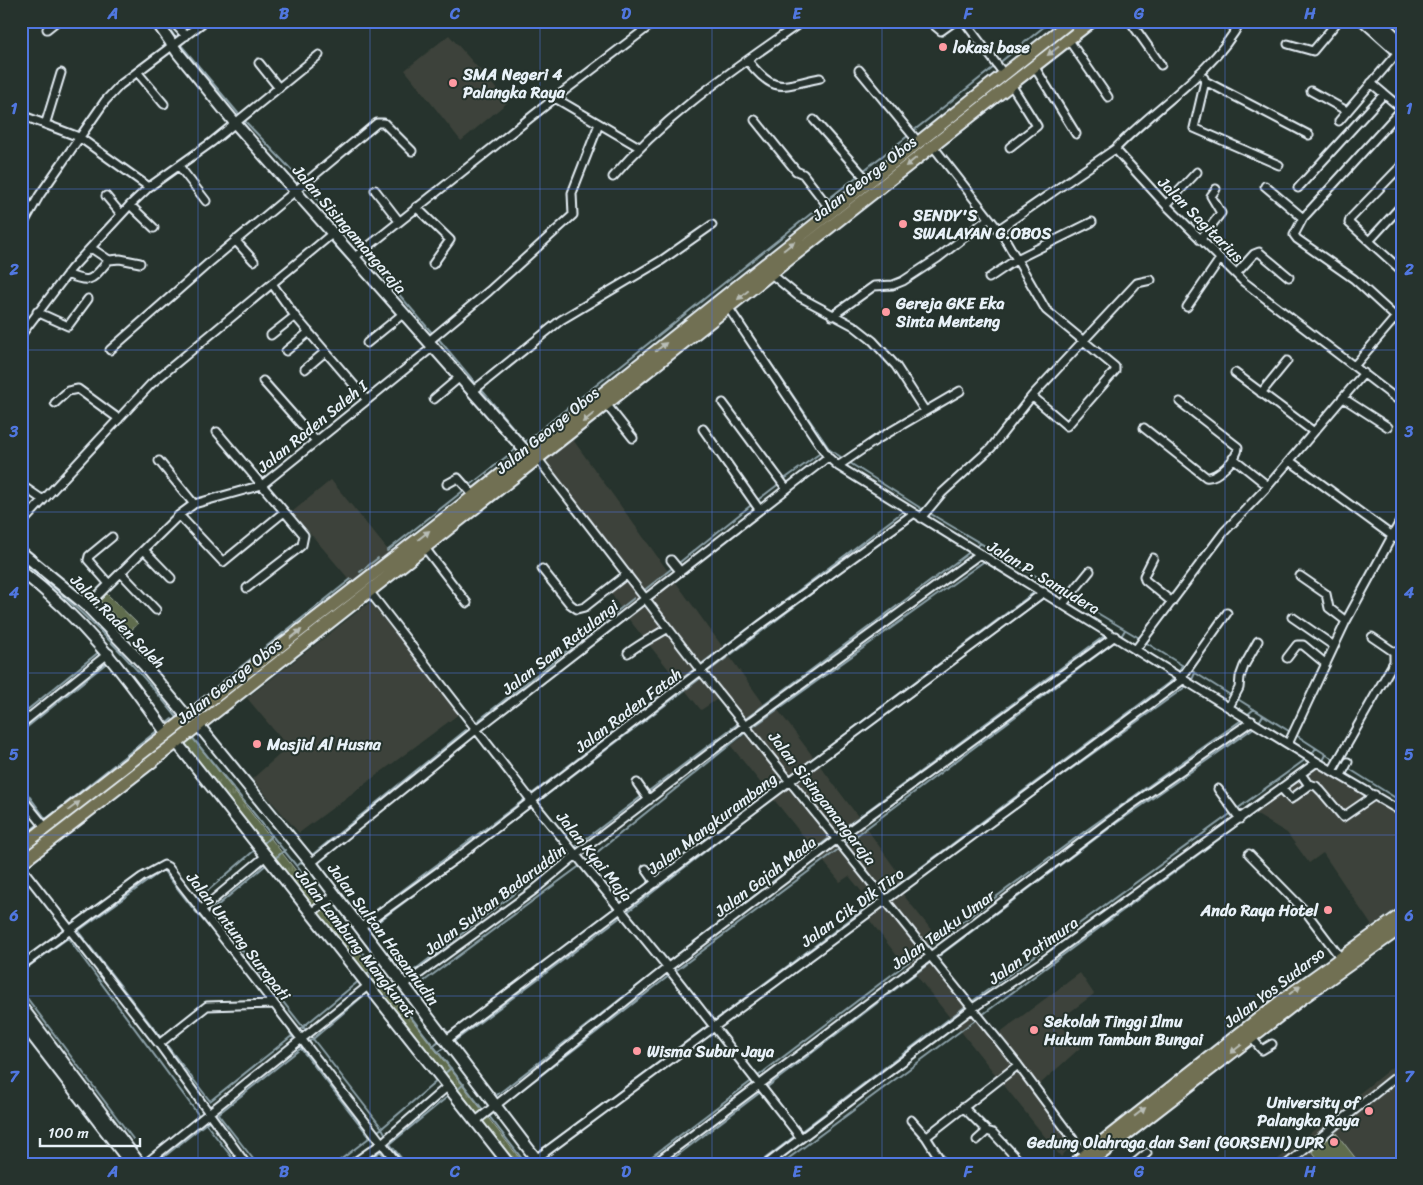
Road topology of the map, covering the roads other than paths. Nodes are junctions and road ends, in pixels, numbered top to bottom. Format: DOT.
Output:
graph roads {
  1 [pos="57,21"];
  2 [pos="156,21"];
  3 [pos="172,21"];
  4 [pos="205,21"];
  5 [pos="656,21"];
  6 [pos="803,21"];
  7 [pos="929,21"];
  8 [pos="955,21"];
  9 [pos="964,21"];
  10 [pos="1070,21"];
  11 [pos="1092,21"];
  12 [pos="1130,21"];
  13 [pos="1241,21"];
  14 [pos="1338,21"];
  15 [pos="1364,21"];
  16 [pos="1379,21"];
  17 [pos="47,29"];
  18 [pos="186,36"];
  19 [pos="1068,40"];
  20 [pos="1288,44"];
  21 [pos="173,46"];
  22 [pos="1400,50"];
  23 [pos="319,55"];
  24 [pos="748,61"];
  25 [pos="259,63"];
  26 [pos="1161,65"];
  27 [pos="1034,66"];
  28 [pos="1020,69"];
  29 [pos="859,70"];
  30 [pos="1202,71"];
  31 [pos="61,73"];
  32 [pos="138,73"];
  33 [pos="820,78"];
  34 [pos="1007,78"];
  35 [pos="1205,81"];
  36 [pos="1371,83"];
  37 [pos="279,88"];
  38 [pos="1311,91"];
  39 [pos="1384,94"];
  40 [pos="1108,97"];
  41 [pos="555,98"];
  42 [pos="164,104"];
  43 [pos="1402,109"];
  44 [pos="1347,111"];
  45 [pos="21,114"];
  46 [pos="755,120"];
  47 [pos="814,120"];
  48 [pos="1339,121"];
  49 [pos="46,122"];
  50 [pos="235,123"];
  51 [pos="599,124"];
  52 [pos="1076,134"];
  53 [pos="1309,135"];
  54 [pos="79,137"];
  55 [pos="919,143"];
  56 [pos="932,145"];
  57 [pos="1010,146"];
  58 [pos="639,147"];
  59 [pos="1116,149"];
  60 [pos="412,151"];
  61 [pos="1279,165"];
  62 [pos="1402,165"];
  63 [pos="179,166"];
  64 [pos="1197,172"];
  65 [pos="613,177"];
  66 [pos="868,181"];
  67 [pos="1265,186"];
  68 [pos="149,187"];
  69 [pos="1298,188"];
  70 [pos="296,189"];
  71 [pos="1216,189"];
  72 [pos="375,190"];
  73 [pos="106,196"];
  74 [pos="206,201"];
  75 [pos="130,205"];
  76 [pos="1402,205"];
  77 [pos="1166,206"];
  78 [pos="416,207"];
  79 [pos="831,210"];
  80 [pos="121,214"];
  81 [pos="989,218"];
  82 [pos="1303,218"];
  83 [pos="399,221"];
  84 [pos="1092,222"];
  85 [pos="712,225"];
  86 [pos="21,228"];
  87 [pos="154,228"];
  88 [pos="998,230"];
  89 [pos="333,233"];
  90 [pos="236,240"];
  91 [pos="1200,240"];
  92 [pos="1369,241"];
  93 [pos="91,248"];
  94 [pos="355,257"];
  95 [pos="1017,258"];
  96 [pos="1220,259"];
  97 [pos="109,260"];
  98 [pos="254,261"];
  99 [pos="140,263"];
  100 [pos="433,264"];
  101 [pos="1400,267"];
  102 [pos="770,273"];
  103 [pos="67,274"];
  104 [pos="1236,274"];
  105 [pos="1289,277"];
  106 [pos="989,278"];
  107 [pos="1151,280"];
  108 [pos="273,285"];
  109 [pos="88,299"];
  110 [pos="728,307"];
  111 [pos="1187,307"];
  112 [pos="37,312"];
  113 [pos="404,313"];
  114 [pos="295,316"];
  115 [pos="832,316"];
  116 [pos="1396,318"];
  117 [pos="1402,323"];
  118 [pos="309,332"];
  119 [pos="21,335"];
  120 [pos="271,336"];
  121 [pos="1083,341"];
  122 [pos="432,343"];
  123 [pos="367,344"];
  124 [pos="110,350"];
  125 [pos="286,351"];
  126 [pos="325,352"];
  127 [pos="1287,361"];
  128 [pos="1355,365"];
  129 [pos="304,369"];
  130 [pos="641,369"];
  131 [pos="1235,373"];
  132 [pos="1364,373"];
  133 [pos="460,377"];
  134 [pos="263,381"];
  135 [pos="472,390"];
  136 [pos="960,391"];
  137 [pos="1261,393"];
  138 [pos="1032,396"];
  139 [pos="1343,398"];
  140 [pos="366,399"];
  141 [pos="434,399"];
  142 [pos="1180,402"];
  143 [pos="723,403"];
  144 [pos="1402,403"];
  145 [pos="55,404"];
  146 [pos="606,404"];
  147 [pos="925,411"];
  148 [pos="119,419"];
  149 [pos="1388,427"];
  150 [pos="1144,428"];
  151 [pos="703,430"];
  152 [pos="217,432"];
  153 [pos="1314,432"];
  154 [pos="633,438"];
  155 [pos="316,441"];
  156 [pos="527,453"];
  157 [pos="828,457"];
  158 [pos="1233,458"];
  159 [pos="538,459"];
  160 [pos="159,461"];
  161 [pos="1290,461"];
  162 [pos="838,466"];
  163 [pos="447,484"];
  164 [pos="21,485"];
  165 [pos="262,485"];
  166 [pos="784,485"];
  167 [pos="1268,486"];
  168 [pos="481,495"];
  169 [pos="43,500"];
  170 [pos="194,504"];
  171 [pos="759,509"];
  172 [pos="284,512"];
  173 [pos="913,514"];
  174 [pos="179,516"];
  175 [pos="921,518"];
  176 [pos="1402,518"];
  177 [pos="21,524"];
  178 [pos="1391,534"];
  179 [pos="112,537"];
  180 [pos="1402,543"];
  181 [pos="425,548"];
  182 [pos="144,550"];
  183 [pos="21,552"];
  184 [pos="980,554"];
  185 [pos="1153,558"];
  186 [pos="671,560"];
  187 [pos="542,568"];
  188 [pos="21,571"];
  189 [pos="680,572"];
  190 [pos="1090,572"];
  191 [pos="121,573"];
  192 [pos="627,574"];
  193 [pos="1300,576"];
  194 [pos="171,578"];
  195 [pos="109,584"];
  196 [pos="247,588"];
  197 [pos="369,591"];
  198 [pos="1044,592"];
  199 [pos="645,598"];
  200 [pos="1172,602"];
  201 [pos="467,603"];
  202 [pos="1063,604"];
  203 [pos="87,606"];
  204 [pos="156,610"];
  205 [pos="1226,613"];
  206 [pos="1292,616"];
  207 [pos="1346,622"];
  208 [pos="668,628"];
  209 [pos="1115,636"];
  210 [pos="1372,637"];
  211 [pos="1258,642"];
  212 [pos="1334,646"];
  213 [pos="1136,649"];
  214 [pos="109,653"];
  215 [pos="628,653"];
  216 [pos="1287,658"];
  217 [pos="258,664"];
  218 [pos="1326,664"];
  219 [pos="702,671"];
  220 [pos="265,674"];
  221 [pos="1183,678"];
  222 [pos="1229,707"];
  223 [pos="185,714"];
  224 [pos="1252,721"];
  225 [pos="21,724"];
  226 [pos="746,725"];
  227 [pos="199,726"];
  228 [pos="477,729"];
  229 [pos="167,734"];
  230 [pos="177,743"];
  231 [pos="1288,744"];
  232 [pos="1317,762"];
  233 [pos="1332,771"];
  234 [pos="1300,774"];
  235 [pos="790,781"];
  236 [pos="105,782"];
  237 [pos="636,783"];
  238 [pos="1310,785"];
  239 [pos="1280,788"];
  240 [pos="1218,789"];
  241 [pos="114,792"];
  242 [pos="1375,795"];
  243 [pos="21,796"];
  244 [pos="531,800"];
  245 [pos="649,800"];
  246 [pos="1402,812"];
  247 [pos="1240,818"];
  248 [pos="46,828"];
  249 [pos="836,840"];
  250 [pos="21,847"];
  251 [pos="1249,854"];
  252 [pos="267,855"];
  253 [pos="576,855"];
  254 [pos="21,863"];
  255 [pos="312,863"];
  256 [pos="21,867"];
  257 [pos="646,869"];
  258 [pos="656,883"];
  259 [pos="331,898"];
  260 [pos="884,900"];
  261 [pos="202,909"];
  262 [pos="315,910"];
  263 [pos="621,910"];
  264 [pos="1402,914"];
  265 [pos="1402,927"];
  266 [pos="360,928"];
  267 [pos="69,929"];
  268 [pos="1357,951"];
  269 [pos="931,956"];
  270 [pos="1340,957"];
  271 [pos="21,966"];
  272 [pos="667,968"];
  273 [pos="369,985"];
  274 [pos="404,985"];
  275 [pos="274,1004"];
  276 [pos="21,1006"];
  277 [pos="973,1008"];
  278 [pos="1273,1014"];
  279 [pos="21,1021"];
  280 [pos="713,1026"];
  281 [pos="1251,1038"];
  282 [pos="302,1040"];
  283 [pos="445,1041"];
  284 [pos="159,1044"];
  285 [pos="1272,1044"];
  286 [pos="61,1065"];
  287 [pos="1018,1065"];
  288 [pos="1402,1072"];
  289 [pos="759,1083"];
  290 [pos="448,1086"];
  291 [pos="963,1107"];
  292 [pos="208,1113"];
  293 [pos="485,1113"];
  294 [pos="911,1120"];
  295 [pos="987,1131"];
  296 [pos="926,1137"];
  297 [pos="801,1138"];
  298 [pos="977,1140"];
  299 [pos="382,1143"];
  300 [pos="1147,1153"];
  301 [pos="1086,1159"];
  302 [pos="538,1161"];
  303 [pos="131,1164"];
  304 [pos="140,1164"];
  305 [pos="145,1164"];
  306 [pos="246,1164"];
  307 [pos="352,1164"];
  308 [pos="398,1164"];
  309 [pos="509,1164"];
  310 [pos="654,1164"];
  311 [pos="767,1164"];
  312 [pos="943,1164"];
  313 [pos="1022,1164"];
  314 [pos="1074,1164"];
  315 [pos="1134,1164"];
  316 [pos="1287,1164"];
  1 -- 17 [label="street"];
  2 -- 21 [label="street, Jalan Sisingamangaraja"];
  3 -- 18 [label="street"];
  4 -- 18 [label="street"];
  5 -- 41 [label="street"];
  6 -- 24 [label="street"];
  7 -- 8 [label="street"];
  9 -- 34 [label="street"];
  10 -- 28 [label="main road, Jalan George Obos"];
  11 -- 19 [label="main road, Jalan George Obos"];
  12 -- 26 [label="street"];
  13 -- 30 [label="street"];
  14 -- 20 [label="street"];
  15 -- 22 [label="street"];
  16 -- 22 [label="street"];
  18 -- 21 [label="street"];
  19 -- 27 [label="main road, Jalan George Obos, one-way"];
  19 -- 40 [label="street"];
  21 -- 32 [label="street"];
  21 -- 50 [label="street, Jalan Sisingamangaraja"];
  22 -- 36 [label="street"];
  23 -- 37 [label="street"];
  24 -- 33 [label="street"];
  24 -- 58 [label="street"];
  25 -- 37 [label="street"];
  27 -- 28 [label="main road, Jalan George Obos"];
  27 -- 52 [label="street"];
  28 -- 34 [label="main road, Jalan George Obos"];
  29 -- 55 [label="street"];
  30 -- 35 [label="street"];
  30 -- 59 [label="street"];
  31 -- 49 [label="street"];
  32 -- 42 [label="street"];
  32 -- 54 [label="street"];
  34 -- 55 [label="main road, Jalan George Obos"];
  34 -- 56 [label="main road, Jalan George Obos"];
  34 -- 57 [label="street"];
  35 -- 53 [label="street"];
  35 -- 61 [label="street"];
  36 -- 39 [label="street"];
  36 -- 44 [label="street"];
  37 -- 50 [label="street"];
  38 -- 44 [label="street"];
  39 -- 43 [label="street"];
  39 -- 69 [label="street"];
  41 -- 51 [label="street"];
  41 -- 78 [label="street"];
  43 -- 82 [label="street"];
  44 -- 48 [label="street"];
  45 -- 49 [label="street"];
  46 -- 79 [label="street"];
  47 -- 66 [label="street"];
  49 -- 54 [label="street"];
  50 -- 63 [label="street"];
  50 -- 70 [label="street, Jalan Sisingamangaraja"];
  51 -- 58 [label="street"];
  51 -- 122 [label="street, Jalan Raden Saleh I"];
  54 -- 68 [label="street"];
  54 -- 86 [label="street"];
  55 -- 66 [label="main road, Jalan George Obos"];
  56 -- 81 [label="street"];
  56 -- 102 [label="main road, Jalan George Obos, one-way"];
  58 -- 65 [label="street"];
  59 -- 77 [label="street, Jalan Sagitarius"];
  59 -- 88 [label="street"];
  60 -- 70 [label="street"];
  62 -- 92 [label="street"];
  63 -- 68 [label="street"];
  63 -- 74 [label="street"];
  64 -- 77 [label="street"];
  66 -- 79 [label="main road, Jalan George Obos"];
  67 -- 82 [label="street"];
  68 -- 75 [label="street"];
  70 -- 89 [label="street, Jalan Sisingamangaraja"];
  70 -- 90 [label="street"];
  71 -- 91 [label="street"];
  72 -- 83 [label="street"];
  73 -- 80 [label="street"];
  75 -- 80 [label="street"];
  75 -- 87 [label="street"];
  76 -- 92 [label="street"];
  77 -- 91 [label="street, Jalan Sagitarius"];
  78 -- 83 [label="street"];
  78 -- 100 [label="street"];
  130 -- 79 [label="main road, Jalan George Obos, one-way"];
  80 -- 93 [label="street"];
  81 -- 88 [label="street"];
  81 -- 115 [label="street"];
  82 -- 116 [label="street"];
  83 -- 94 [label="street"];
  84 -- 95 [label="street"];
  85 -- 135 [label="street"];
  88 -- 95 [label="street"];
  89 -- 94 [label="street, Jalan Sisingamangaraja"];
  89 -- 108 [label="street"];
  90 -- 98 [label="street"];
  90 -- 124 [label="street"];
  91 -- 96 [label="street, Jalan Sagitarius"];
  92 -- 101 [label="street"];
  93 -- 97 [label="street"];
  93 -- 103 [label="street"];
  94 -- 113 [label="street, Jalan Sisingamangaraja"];
  95 -- 106 [label="street"];
  95 -- 121 [label="street"];
  96 -- 104 [label="street, Jalan Sagitarius"];
  96 -- 111 [label="street"];
  97 -- 99 [label="street"];
  97 -- 103 [label="street"];
  102 -- 110 [label="main road, Jalan George Obos, one-way"];
  102 -- 115 [label="street"];
  103 -- 112 [label="street"];
  104 -- 105 [label="street"];
  104 -- 128 [label="street, Jalan Sagitarius"];
  107 -- 121 [label="street"];
  108 -- 114 [label="street"];
  108 -- 148 [label="street"];
  109 -- 112 [label="street"];
  110 -- 130 [label="main road, Jalan George Obos"];
  110 -- 157 [label="street, Jalan P. Samudera"];
  112 -- 119 [label="street"];
  113 -- 122 [label="street, Jalan Sisingamangaraja"];
  113 -- 123 [label="street"];
  114 -- 118 [label="street"];
  114 -- 120 [label="street"];
  115 -- 147 [label="street"];
  116 -- 117 [label="street"];
  116 -- 128 [label="street"];
  118 -- 125 [label="street"];
  118 -- 126 [label="street"];
  121 -- 138 [label="street"];
  121 -- 138 [label="street"];
  122 -- 133 [label="street, Jalan Sisingamangaraja"];
  122 -- 140 [label="street, Jalan Raden Saleh I"];
  126 -- 129 [label="street"];
  126 -- 140 [label="street"];
  127 -- 137 [label="street"];
  128 -- 132 [label="street, Jalan Sagitarius"];
  130 -- 146 [label="main road, Jalan George Obos"];
  130 -- 156 [label="main road, Jalan George Obos"];
  131 -- 137 [label="street"];
  132 -- 139 [label="street"];
  132 -- 144 [label="street, Jalan Sagitarius"];
  133 -- 135 [label="street, Jalan Sisingamangaraja"];
  133 -- 141 [label="street"];
  134 -- 155 [label="street"];
  135 -- 156 [label="street, Jalan Sisingamangaraja"];
  136 -- 147 [label="street"];
  137 -- 153 [label="street"];
  138 -- 175 [label="street"];
  139 -- 149 [label="street"];
  139 -- 153 [label="street"];
  140 -- 155 [label="street, Jalan Raden Saleh I"];
  142 -- 158 [label="street"];
  143 -- 166 [label="street"];
  145 -- 148 [label="street"];
  146 -- 154 [label="street"];
  146 -- 159 [label="main road, Jalan George Obos, one-way"];
  147 -- 162 [label="street"];
  148 -- 169 [label="street"];
  150 -- 158 [label="street"];
  151 -- 171 [label="street"];
  152 -- 165 [label="street"];
  153 -- 161 [label="street"];
  155 -- 165 [label="street, Jalan Raden Saleh I"];
  156 -- 168 [label="main road, Jalan George Obos"];
  157 -- 162 [label="street, Jalan P. Samudera"];
  157 -- 166 [label="street, Jalan Sam Ratulangi"];
  158 -- 167 [label="street"];
  159 -- 168 [label="main road, Jalan George Obos"];
  159 -- 192 [label="street, Jalan Sisingamangaraja"];
  160 -- 170 [label="street"];
  161 -- 167 [label="street"];
  161 -- 178 [label="street"];
  162 -- 173 [label="street, Jalan P. Samudera"];
  163 -- 168 [label="street"];
  164 -- 169 [label="street"];
  165 -- 170 [label="street, Jalan Raden Saleh I"];
  165 -- 172 [label="street"];
  166 -- 171 [label="street, Jalan Sam Ratulangi"];
  167 -- 200 [label="street"];
  168 -- 181 [label="main road, Jalan George Obos"];
  217 -- 168 [label="main road, Jalan George Obos, one-way"];
  169 -- 177 [label="street"];
  170 -- 174 [label="street, Jalan Raden Saleh I"];
  171 -- 189 [label="street, Jalan Sam Ratulangi"];
  172 -- 174 [label="street"];
  172 -- 196 [label="street"];
  173 -- 175 [label="street, Jalan P. Samudera"];
  173 -- 219 [label="street, Jalan Raden Fatah"];
  174 -- 182 [label="street, Jalan Raden Saleh I"];
  175 -- 184 [label="street, Jalan P. Samudera"];
  176 -- 178 [label="street"];
  178 -- 180 [label="street"];
  178 -- 207 [label="street"];
  179 -- 195 [label="street"];
  181 -- 197 [label="main road, Jalan George Obos"];
  181 -- 201 [label="street"];
  182 -- 191 [label="street, Jalan Raden Saleh I"];
  182 -- 194 [label="street"];
  183 -- 203 [label="street, Jalan Raden Saleh"];
  184 -- 198 [label="street, Jalan P. Samudera"];
  184 -- 226 [label="street, Jalan Sultan Badaruddin"];
  185 -- 200 [label="street"];
  186 -- 189 [label="street"];
  187 -- 192 [label="street"];
  188 -- 214 [label="street"];
  189 -- 199 [label="street, Jalan Sam Ratulangi"];
  190 -- 202 [label="street"];
  191 -- 195 [label="street, Jalan Raden Saleh I"];
  191 -- 204 [label="street"];
  192 -- 199 [label="street, Jalan Sisingamangaraja"];
  193 -- 207 [label="street"];
  195 -- 203 [label="street, Jalan Raden Saleh I"];
  197 -- 220 [label="main road, Jalan George Obos"];
  197 -- 228 [label="street, Jalan Kyai Maja"];
  198 -- 202 [label="street, Jalan P. Samudera"];
  198 -- 235 [label="street, Jalan Mangkurambang"];
  199 -- 208 [label="street, Jalan Sisingamangaraja"];
  199 -- 228 [label="street, Jalan Sam Ratulangi"];
  200 -- 213 [label="street"];
  202 -- 209 [label="street, Jalan P. Samudera"];
  203 -- 223 [label="street, Jalan Raden Saleh"];
  205 -- 221 [label="street, Jalan Cik Dik Tiro"];
  206 -- 212 [label="street"];
  207 -- 212 [label="street"];
  208 -- 215 [label="street"];
  208 -- 219 [label="street, Jalan Sisingamangaraja"];
  209 -- 213 [label="street, Jalan P. Samudera"];
  209 -- 249 [label="street, Jalan Gajah Mada"];
  210 -- 233 [label="street"];
  211 -- 222 [label="street"];
  212 -- 218 [label="street"];
  213 -- 221 [label="street, Jalan P. Samudera"];
  214 -- 225 [label="street"];
  214 -- 229 [label="street"];
  216 -- 218 [label="street"];
  217 -- 220 [label="main road"];
  217 -- 223 [label="main road, Jalan George Obos"];
  218 -- 231 [label="street"];
  219 -- 226 [label="street, Jalan Sisingamangaraja"];
  219 -- 244 [label="street, Jalan Raden Fatah"];
  220 -- 227 [label="main road, Jalan George Obos"];
  221 -- 222 [label="street, Jalan P. Samudera"];
  221 -- 260 [label="street, Jalan Cik Dik Tiro"];
  222 -- 224 [label="street, Jalan P. Samudera"];
  223 -- 229 [label="main road, Jalan George Obos"];
  224 -- 231 [label="street, Jalan P. Samudera"];
  224 -- 269 [label="street, Jalan Teuku Umar"];
  226 -- 235 [label="street, Jalan Sisingamangaraja"];
  226 -- 245 [label="street, Jalan Sultan Badaruddin"];
  227 -- 230 [label="main road, Jalan George Obos"];
  227 -- 255 [label="street, Jalan Sultan Hasannudin"];
  228 -- 244 [label="street, Jalan Kyai Maja"];
  228 -- 255 [label="street, Jalan Sam Ratulangi"];
  229 -- 236 [label="main road, Jalan George Obos"];
  230 -- 241 [label="main road, Jalan George Obos"];
  230 -- 252 [label="street, Jalan Lambung Mangkurat"];
  231 -- 232 [label="street, Jalan P. Samudera"];
  232 -- 233 [label="street, Jalan P. Samudera"];
  232 -- 234 [label="street, Jalan Patimura"];
  233 -- 242 [label="street, Jalan P. Samudera"];
  234 -- 238 [label="street"];
  234 -- 239 [label="street, Jalan Patimura"];
  235 -- 249 [label="street, Jalan Sisingamangaraja"];
  235 -- 258 [label="street, Jalan Mangkurambang"];
  236 -- 241 [label="main road"];
  248 -- 236 [label="main road, Jalan George Obos, one-way"];
  237 -- 245 [label="street"];
  238 -- 239 [label="street"];
  238 -- 242 [label="street"];
  239 -- 247 [label="street, Jalan Patimura"];
  240 -- 247 [label="street"];
  241 -- 254 [label="main road, Jalan George Obos"];
  242 -- 246 [label="street, Jalan P. Samudera"];
  243 -- 248 [label="street"];
  244 -- 253 [label="street, Jalan Kyai Maja"];
  244 -- 266 [label="street, Jalan Raden Fatah"];
  245 -- 253 [label="street, Jalan Sultan Badaruddin"];
  247 -- 277 [label="street, Jalan Patimura"];
  248 -- 250 [label="main road, Jalan George Obos"];
  249 -- 260 [label="street, Jalan Sisingamangaraja"];
  249 -- 272 [label="street, Jalan Gajah Mada"];
  251 -- 270 [label="street"];
  252 -- 261 [label="street"];
  252 -- 262 [label="street, Jalan Lambung Mangkurat"];
  253 -- 263 [label="street, Jalan Kyai Maja"];
  253 -- 274 [label="street, Jalan Sultan Badaruddin"];
  255 -- 259 [label="street, Jalan Sultan Hasannudin"];
  256 -- 267 [label="street"];
  257 -- 258 [label="street"];
  258 -- 263 [label="street, Jalan Mangkurambang"];
  259 -- 262 [label="street"];
  259 -- 266 [label="street, Jalan Sultan Hasannudin"];
  260 -- 269 [label="street, Jalan Sisingamangaraja"];
  260 -- 280 [label="street, Jalan Cik Dik Tiro"];
  261 -- 267 [label="street, Jalan Untung Suropati"];
  261 -- 275 [label="street, Jalan Untung Suropati"];
  262 -- 273 [label="street, Jalan Lambung Mangkurat"];
  263 -- 272 [label="street, Jalan Kyai Maja"];
  263 -- 283 [label="street, Jalan Mangkurambang"];
  264 -- 268 [label="main road, Jalan Yos Sudarso"];
  265 -- 268 [label="main road, Jalan Yos Sudarso"];
  266 -- 274 [label="street, Jalan Sultan Hasannudin"];
  267 -- 271 [label="street, Jalan Untung Suropati"];
  267 -- 284 [label="street"];
  268 -- 270 [label="main road, Jalan Yos Sudarso"];
  268 -- 278 [label="main road, Jalan Yos Sudarso"];
  269 -- 277 [label="street, Jalan Sisingamangaraja"];
  269 -- 289 [label="street, Jalan Teuku Umar"];
  278 -- 270 [label="main road, Jalan Yos Sudarso, one-way"];
  272 -- 280 [label="street, Jalan Kyai Maja"];
  272 -- 293 [label="street, Jalan Gajah Mada"];
  273 -- 282 [label="street"];
  273 -- 290 [label="street, Jalan Lambung Mangkurat"];
  274 -- 283 [label="street, Jalan Sultan Hasannudin"];
  275 -- 282 [label="street, Jalan Untung Suropati"];
  275 -- 284 [label="street"];
  276 -- 286 [label="street"];
  277 -- 287 [label="street, Jalan Sisingamangaraja"];
  277 -- 297 [label="street, Jalan Patimura"];
  278 -- 281 [label="main road, Jalan Yos Sudarso"];
  301 -- 278 [label="main road, Jalan Yos Sudarso, one-way"];
  279 -- 286 [label="street"];
  280 -- 289 [label="street, Jalan Kyai Maja"];
  280 -- 302 [label="street, Jalan Cik Dik Tiro"];
  281 -- 285 [label="street"];
  281 -- 301 [label="main road, Jalan Yos Sudarso, one-way"];
  282 -- 292 [label="street"];
  282 -- 299 [label="street, Jalan Untung Suropati"];
  283 -- 293 [label="street, Jalan Sultan Hasannudin"];
  284 -- 292 [label="street"];
  286 -- 303 [label="street"];
  286 -- 304 [label="street"];
  287 -- 291 [label="street"];
  287 -- 301 [label="street, Jalan Sisingamangaraja"];
  288 -- 316 [label="street"];
  289 -- 297 [label="street, Jalan Kyai Maja"];
  289 -- 310 [label="street, Jalan Teuku Umar"];
  290 -- 293 [label="street, Jalan Lambung Mangkurat"];
  290 -- 299 [label="street"];
  291 -- 295 [label="street"];
  291 -- 296 [label="street"];
  292 -- 305 [label="street"];
  292 -- 306 [label="street"];
  293 -- 302 [label="street, Jalan Sultan Hasannudin"];
  293 -- 309 [label="street, Jalan Lambung Mangkurat"];
  294 -- 296 [label="street"];
  295 -- 298 [label="street"];
  295 -- 313 [label="street"];
  296 -- 312 [label="street"];
  297 -- 311 [label="street, Jalan Patimura"];
  299 -- 307 [label="street"];
  299 -- 308 [label="street, Jalan Untung Suropati"];
  300 -- 315 [label="street"];
  301 -- 314 [label="main road, Jalan Yos Sudarso"];
}
